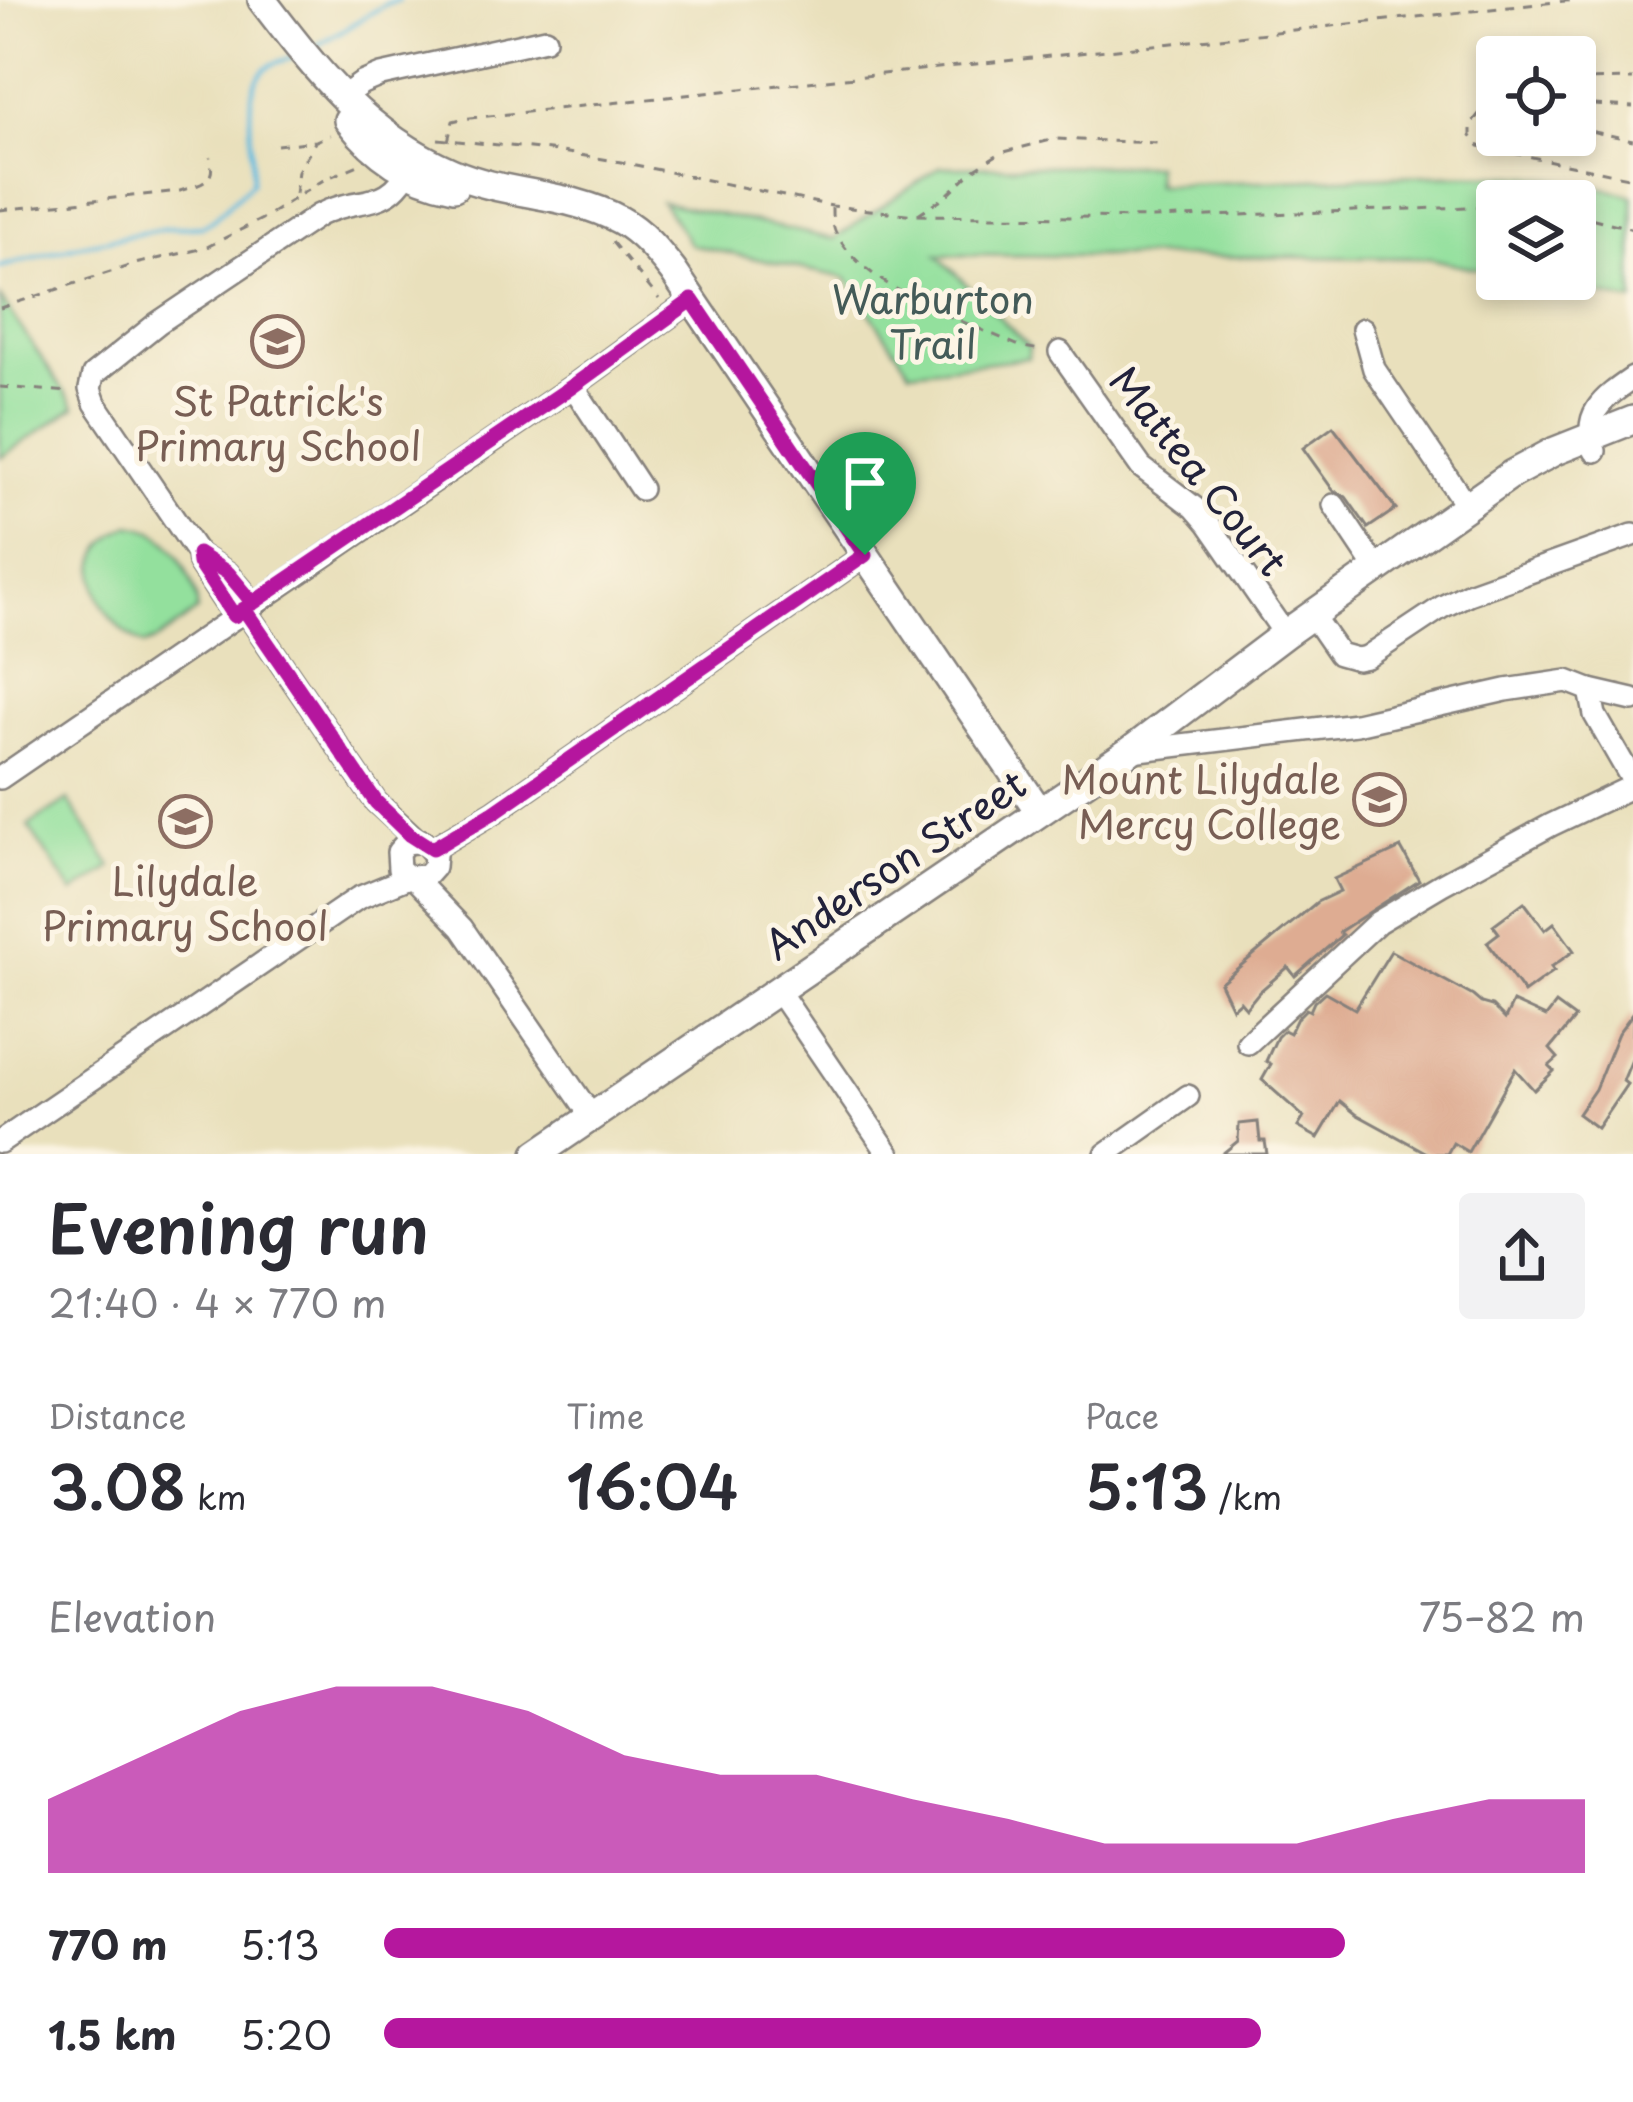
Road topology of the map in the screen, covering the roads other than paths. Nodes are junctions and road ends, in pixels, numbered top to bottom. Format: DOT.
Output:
graph roads {
  1 [pos="262,0"];
  2 [pos="544,39"];
  3 [pos="320,75"];
  4 [pos="341,98"];
  5 [pos="412,163"];
  6 [pos="692,300"];
  7 [pos="1363,329"];
  8 [pos="1060,352"];
  9 [pos="1633,378"];
  10 [pos="573,386"];
  11 [pos="1633,420"];
  12 [pos="1633,437"];
  13 [pos="1593,444"];
  14 [pos="641,489"];
  15 [pos="1334,505"];
  16 [pos="1466,505"];
  17 [pos="1633,535"];
  18 [pos="865,555"];
  19 [pos="1376,568"];
  20 [pos="244,610"];
  21 [pos="1312,615"];
  22 [pos="1285,634"];
  23 [pos="1590,690"];
  24 [pos="1633,700"];
  25 [pos="1130,751"];
  26 [pos="0,778"];
  27 [pos="1633,783"];
  28 [pos="1039,811"];
  29 [pos="415,860"];
  30 [pos="777,989"];
  31 [pos="1248,1043"];
  32 [pos="1188,1096"];
  33 [pos="592,1117"];
  34 [pos="0,1142"];
  35 [pos="537,1154"];
  36 [pos="890,1154"];
  37 [pos="1106,1154"];
  1 -- 3 [label="main road"];
  2 -- 4 [label="street"];
  3 -- 4 [label="main road"];
  3 -- 5 [label="main road"];
  4 -- 5 [label="main road"];
  5 -- 6 [label="main road"];
  5 -- 20 [label="street"];
  6 -- 10 [label="street"];
  6 -- 18 [label="main road"];
  7 -- 16 [label="street"];
  8 -- 22 [label="street, Mattea Court"];
  9 -- 13 [label="street"];
  10 -- 14 [label="street"];
  10 -- 20 [label="street"];
  11 -- 13 [label="main road, Anderson Street"];
  12 -- 13 [label="main road, Anderson Street"];
  13 -- 16 [label="main road, Anderson Street"];
  15 -- 19 [label="street"];
  16 -- 19 [label="main road, Anderson Street"];
  17 -- 21 [label="street"];
  18 -- 28 [label="main road"];
  18 -- 29 [label="street"];
  19 -- 21 [label="main road, Anderson Street"];
  20 -- 26 [label="street"];
  20 -- 29 [label="street"];
  21 -- 22 [label="main road, Anderson Street"];
  22 -- 25 [label="main road, Anderson Street"];
  23 -- 24 [label="street"];
  23 -- 25 [label="street"];
  23 -- 27 [label="street"];
  25 -- 28 [label="main road, Anderson Street"];
  27 -- 31 [label="street"];
  28 -- 30 [label="main road, Anderson Street"];
  29 -- 33 [label="street"];
  29 -- 34 [label="street"];
  30 -- 33 [label="main road, Anderson Street"];
  30 -- 36 [label="street"];
  32 -- 37 [label="street"];
  33 -- 35 [label="main road, Anderson Street"];
}
